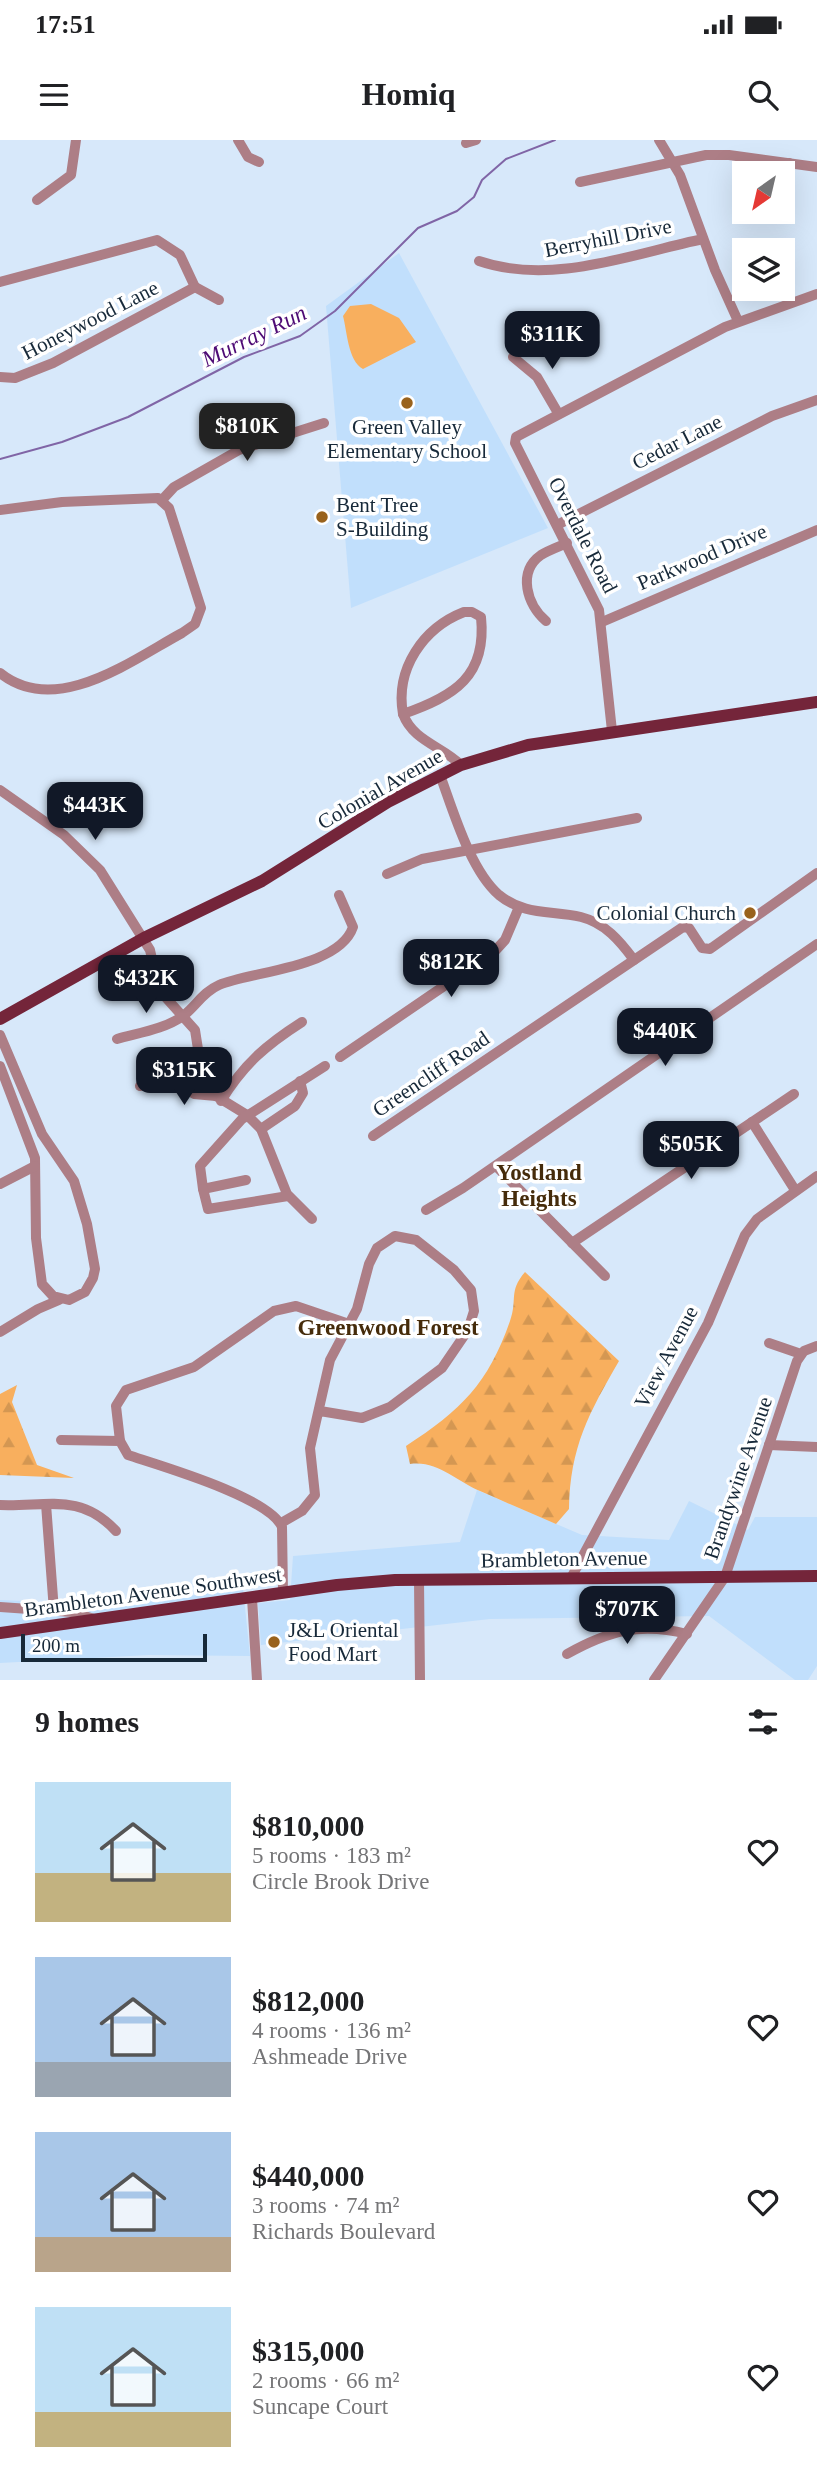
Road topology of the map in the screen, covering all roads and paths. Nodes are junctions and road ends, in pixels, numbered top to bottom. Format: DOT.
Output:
graph roads {
  1 [pos="76,140"];
  2 [pos="238,140"];
  3 [pos="659,140"];
  4 [pos="773,161"];
  5 [pos="259,162"];
  6 [pos="674,162"];
  7 [pos="795,164"];
  8 [pos="817,167"];
  9 [pos="580,182"];
  10 [pos="37,200"];
  11 [pos="703,239"];
  12 [pos="479,261"];
  13 [pos="0,282"];
  14 [pos="195,287"];
  15 [pos="817,294"];
  16 [pos="219,300"];
  17 [pos="738,321"];
  18 [pos="513,357"];
  19 [pos="0,377"];
  20 [pos="817,400"];
  21 [pos="558,413"];
  22 [pos="324,423"];
  23 [pos="162,500"];
  24 [pos="0,510"];
  25 [pos="557,525"];
  26 [pos="817,530"];
  27 [pos="566,543"];
  28 [pos="546,621"];
  29 [pos="602,622"];
  30 [pos="0,673"];
  31 [pos="817,702"];
  32 [pos="403,714"];
  33 [pos="612,731"];
  34 [pos="461,765"];
  35 [pos="440,775"];
  36 [pos="0,790"];
  37 [pos="637,818"];
  38 [pos="470,850"];
  39 [pos="817,873"];
  40 [pos="387,874"];
  41 [pos="339,895"];
  42 [pos="519,907"];
  43 [pos="144,938"];
  44 [pos="817,944"];
  45 [pos="634,960"];
  46 [pos="184,1015"];
  47 [pos="0,1019"];
  48 [pos="302,1022"];
  49 [pos="0,1034"];
  50 [pos="117,1039"];
  51 [pos="340,1057"];
  52 [pos="0,1066"];
  53 [pos="198,1066"];
  54 [pos="325,1066"];
  55 [pos="183,1072"];
  56 [pos="300,1082"];
  57 [pos="140,1086"];
  58 [pos="794,1094"];
  59 [pos="218,1099"];
  60 [pos="247,1115"];
  61 [pos="752,1122"];
  62 [pos="261,1129"];
  63 [pos="373,1136"];
  64 [pos="35,1166"];
  65 [pos="496,1166"];
  66 [pos="817,1176"];
  67 [pos="246,1180"];
  68 [pos="0,1184"];
  69 [pos="203,1189"];
  70 [pos="795,1190"];
  71 [pos="288,1196"];
  72 [pos="425,1210"];
  73 [pos="312,1219"];
  74 [pos="572,1243"];
  75 [pos="605,1276"];
  76 [pos="42,1284"];
  77 [pos="59,1300"];
  78 [pos="37,1308"];
  79 [pos="349,1324"];
  80 [pos="0,1332"];
  81 [pos="769,1343"];
  82 [pos="817,1346"];
  83 [pos="802,1354"];
  84 [pos="320,1411"];
  85 [pos="61,1440"];
  86 [pos="120,1441"];
  87 [pos="769,1445"];
  88 [pos="817,1447"];
  89 [pos="46,1504"];
  90 [pos="0,1505"];
  91 [pos="281,1523"];
  92 [pos="116,1531"];
  93 [pos="817,1576"];
  94 [pos="725,1577"];
  95 [pos="571,1578"];
  96 [pos="419,1580"];
  97 [pos="312,1589"];
  98 [pos="283,1593"];
  99 [pos="252,1598"];
  100 [pos="0,1607"];
  101 [pos="54,1611"];
  102 [pos="94,1619"];
  103 [pos="0,1633"];
  104 [pos="687,1634"];
  105 [pos="567,1654"];
  106 [pos="257,1680"];
  107 [pos="420,1680"];
  108 [pos="654,1680"];
  1 -- 10 [label="street"];
  2 -- 5 [label="street"];
  3 -- 6 [label="street"];
  4 -- 6 [label="street"];
  6 -- 9 [label="street"];
  6 -- 11 [label="street"];
  7 -- 8 [label="street"];
  11 -- 12 [label="street, Berryhill Drive"];
  11 -- 17 [label="street"];
  13 -- 14 [label="street"];
  14 -- 16 [label="street"];
  14 -- 19 [label="street, Honeywood Lane"];
  15 -- 17 [label="street"];
  17 -- 21 [label="street"];
  18 -- 21 [label="street"];
  20 -- 25 [label="street, Cedar Lane"];
  21 -- 25 [label="street, Overdale Road"];
  22 -- 23 [label="street"];
  23 -- 24 [label="street"];
  23 -- 30 [label="street"];
  25 -- 27 [label="street, Overdale Road"];
  26 -- 29 [label="street, Parkwood Drive"];
  27 -- 28 [label="street"];
  27 -- 29 [label="street, Overdale Road"];
  29 -- 33 [label="street, Overdale Road"];
  31 -- 33 [label="main road, Colonial Avenue"];
  32 -- 32 [label="street"];
  32 -- 34 [label="street"];
  33 -- 34 [label="main road, Colonial Avenue"];
  34 -- 35 [label="main road, Colonial Avenue"];
  35 -- 38 [label="street"];
  35 -- 43 [label="main road, Colonial Avenue"];
  36 -- 43 [label="street"];
  37 -- 38 [label="street"];
  38 -- 40 [label="street"];
  38 -- 42 [label="street"];
  39 -- 45 [label="street, Greencliff Road"];
  41 -- 46 [label="street"];
  42 -- 45 [label="street"];
  42 -- 51 [label="street"];
  43 -- 46 [label="street"];
  43 -- 47 [label="main road, Colonial Avenue"];
  44 -- 65 [label="street"];
  45 -- 63 [label="street, Greencliff Road"];
  46 -- 50 [label="street"];
  46 -- 53 [label="street"];
  48 -- 59 [label="street"];
  49 -- 77 [label="street"];
  52 -- 64 [label="street"];
  53 -- 55 [label="street"];
  53 -- 59 [label="street"];
  54 -- 56 [label="street"];
  55 -- 57 [label="street"];
  55 -- 59 [label="street"];
  56 -- 60 [label="street"];
  56 -- 62 [label="street"];
  58 -- 61 [label="street"];
  59 -- 60 [label="street"];
  60 -- 62 [label="street"];
  60 -- 69 [label="street"];
  61 -- 70 [label="street"];
  61 -- 74 [label="street"];
  62 -- 71 [label="street"];
  64 -- 68 [label="street"];
  64 -- 76 [label="street"];
  65 -- 72 [label="street"];
  65 -- 74 [label="street"];
  66 -- 70 [label="street, View Avenue"];
  67 -- 69 [label="street"];
  69 -- 71 [label="street"];
  70 -- 95 [label="street, View Avenue"];
  71 -- 73 [label="street"];
  74 -- 75 [label="street"];
  76 -- 77 [label="street"];
  76 -- 78 [label="street"];
  77 -- 78 [label="street"];
  78 -- 80 [label="street"];
  79 -- 84 [label="street"];
  79 -- 84 [label="street"];
  79 -- 86 [label="street"];
  81 -- 83 [label="street"];
  82 -- 83 [label="street"];
  83 -- 87 [label="street, Brandywine Avenue"];
  84 -- 91 [label="street"];
  85 -- 86 [label="street"];
  86 -- 91 [label="street"];
  87 -- 88 [label="street"];
  87 -- 94 [label="street, Brandywine Avenue"];
  89 -- 90 [label="street"];
  89 -- 92 [label="street"];
  89 -- 101 [label="street"];
  91 -- 98 [label="street"];
  93 -- 94 [label="main road, Brambleton Avenue"];
  94 -- 95 [label="main road, Brambleton Avenue"];
  94 -- 104 [label="street, Brandywine Avenue"];
  95 -- 96 [label="main road, Brambleton Avenue"];
  96 -- 97 [label="main road, Brambleton Avenue"];
  96 -- 107 [label="street"];
  97 -- 98 [label="main road, Brambleton Avenue Southwest"];
  98 -- 99 [label="main road, Brambleton Avenue Southwest"];
  99 -- 102 [label="main road, Brambleton Avenue Southwest"];
  99 -- 106 [label="street"];
  100 -- 101 [label="street"];
  101 -- 102 [label="street"];
  102 -- 103 [label="main road, Brambleton Avenue Southwest"];
  104 -- 105 [label="street"];
  104 -- 108 [label="street, Brandywine Avenue"];
}
